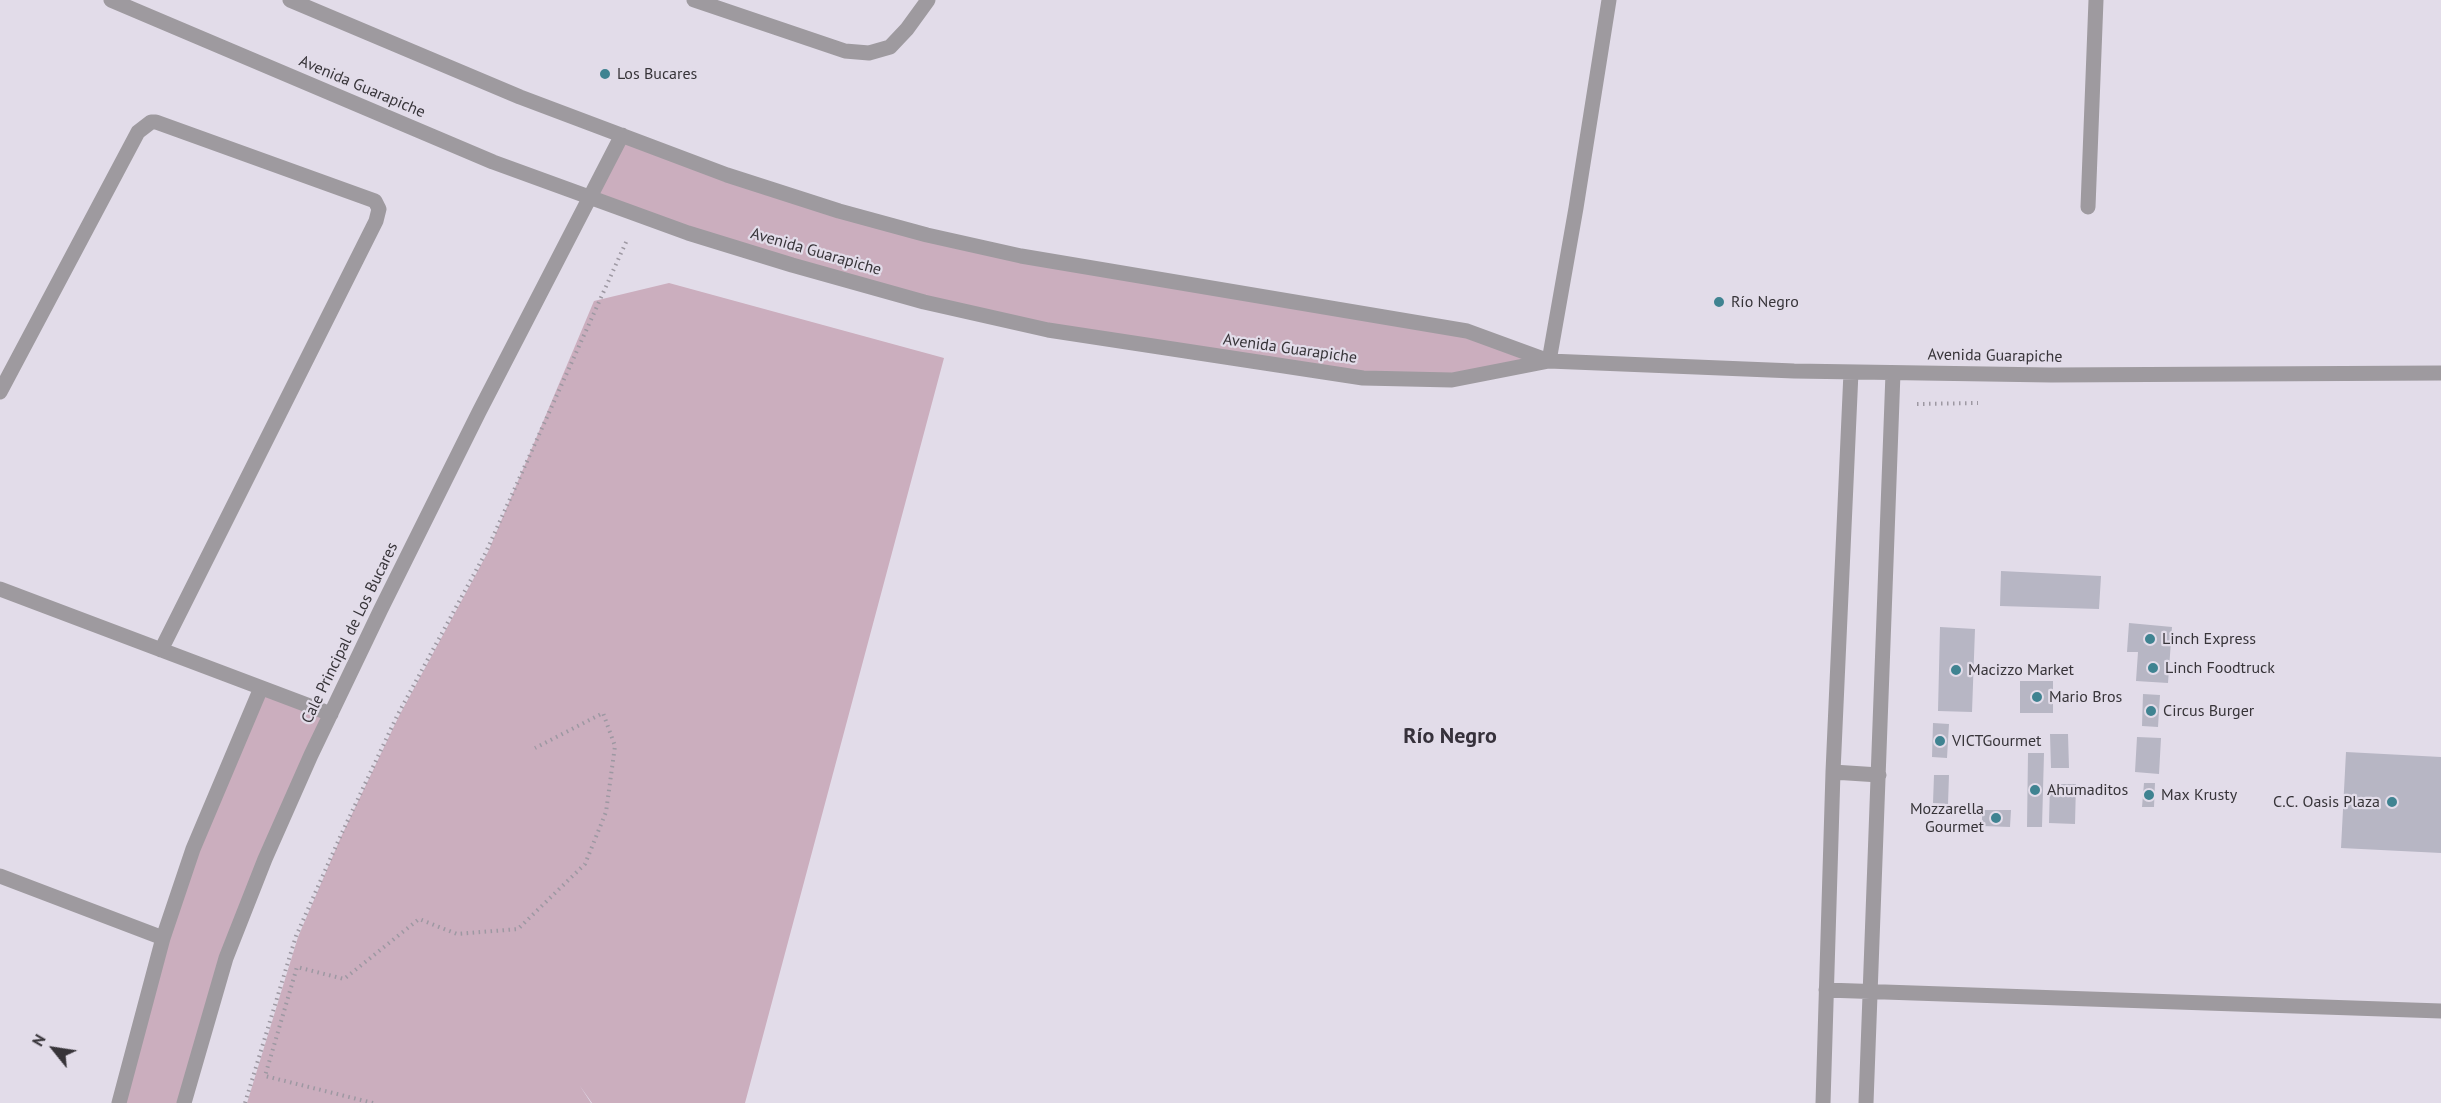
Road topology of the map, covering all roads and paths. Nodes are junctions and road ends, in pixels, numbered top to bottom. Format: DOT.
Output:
graph roads {
  1 [pos="111,0"];
  2 [pos="290,0"];
  3 [pos="694,0"];
  4 [pos="928,0"];
  5 [pos="1609,0"];
  6 [pos="2096,0"];
  7 [pos="622,135"];
  8 [pos="592,198"];
  9 [pos="2088,207"];
  10 [pos="638,214"];
  11 [pos="1549,361"];
  12 [pos="1851,372"];
  13 [pos="1893,372"];
  14 [pos="2441,373"];
  15 [pos="0,392"];
  16 [pos="0,590"];
  17 [pos="161,650"];
  18 [pos="261,688"];
  19 [pos="330,714"];
  20 [pos="535,748"];
  21 [pos="1833,772"];
  22 [pos="1879,775"];
  23 [pos="0,876"];
  24 [pos="163,938"];
  25 [pos="1826,990"];
  26 [pos="1870,992"];
  27 [pos="2441,1011"];
  28 [pos="119,1103"];
  29 [pos="184,1103"];
  30 [pos="245,1103"];
  31 [pos="374,1103"];
  32 [pos="1823,1103"];
  33 [pos="1866,1103"];
  1 -- 8 [label="street, Avenida Guarapiche"];
  2 -- 7 [label="street, Avenida Guarapiche"];
  3 -- 4 [label="street"];
  5 -- 11 [label="street"];
  6 -- 9 [label="street"];
  7 -- 8 [label="street, Cale Principal de Los Bucares"];
  7 -- 11 [label="street, Avenida Guarapiche"];
  8 -- 10 [label="street, Avenida Guarapiche"];
  8 -- 19 [label="street, Cale Principal de Los Bucares"];
  10 -- 11 [label="street, Avenida Guarapiche"];
  10 -- 30 [label="path"];
  11 -- 12 [label="street, Avenida Guarapiche"];
  12 -- 13 [label="street, Avenida Guarapiche"];
  12 -- 21 [label="street"];
  13 -- 14 [label="street, Avenida Guarapiche"];
  13 -- 22 [label="street"];
  15 -- 17 [label="street"];
  16 -- 17 [label="street"];
  17 -- 18 [label="street"];
  18 -- 19 [label="street"];
  18 -- 24 [label="street"];
  19 -- 29 [label="street, Cale Principal de Los Bucares"];
  20 -- 31 [label="path"];
  21 -- 22 [label="street"];
  21 -- 25 [label="street"];
  22 -- 26 [label="street"];
  23 -- 24 [label="street"];
  24 -- 28 [label="street"];
  25 -- 26 [label="street"];
  25 -- 32 [label="street"];
  26 -- 27 [label="street"];
  26 -- 33 [label="street"];
}
